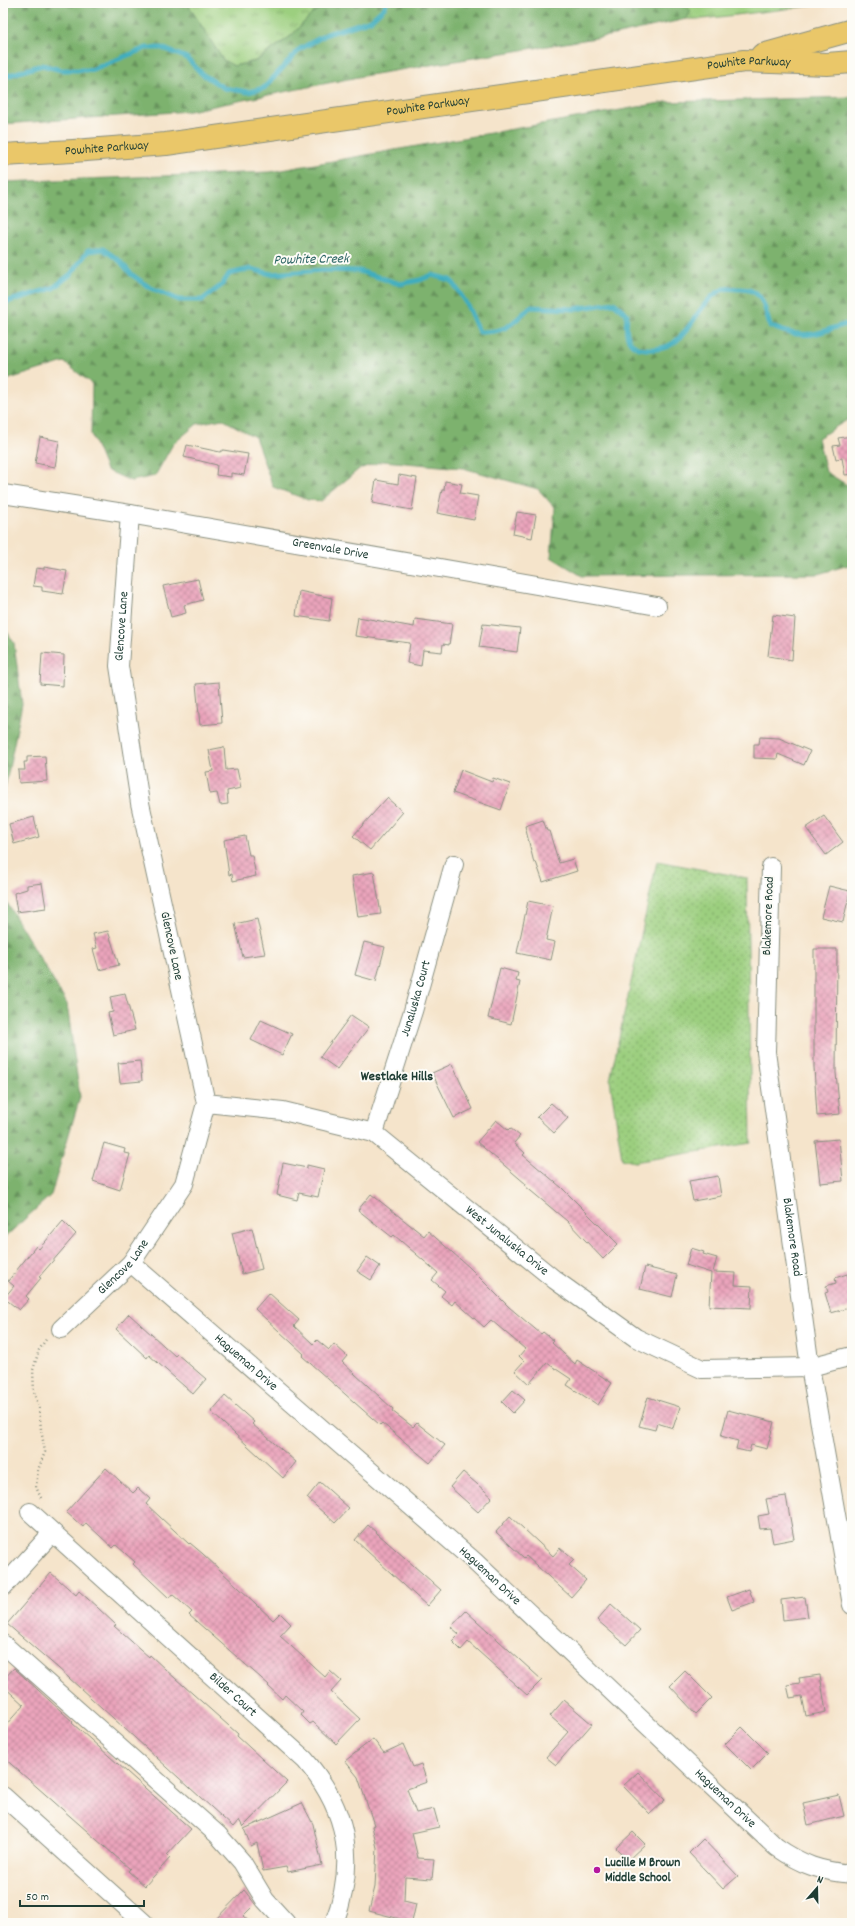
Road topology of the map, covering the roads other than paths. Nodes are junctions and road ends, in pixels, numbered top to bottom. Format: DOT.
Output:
graph roads {
  1 [pos="852,30"];
  2 [pos="744,61"];
  3 [pos="852,62"];
  4 [pos="3,155"];
  5 [pos="3,494"];
  6 [pos="130,514"];
  7 [pos="657,606"];
  8 [pos="454,864"];
  9 [pos="771,867"];
  10 [pos="206,1103"];
  11 [pos="374,1133"];
  12 [pos="132,1263"];
  13 [pos="61,1329"];
  14 [pos="852,1356"];
  15 [pos="810,1367"];
  16 [pos="38,1507"];
  17 [pos="52,1533"];
  18 [pos="3,1587"];
  19 [pos="852,1605"];
  20 [pos="3,1644"];
  21 [pos="3,1796"];
  22 [pos="852,1874"];
  23 [pos="144,1923"];
  24 [pos="286,1923"];
  25 [pos="334,1923"];
  1 -- 2 [label="highway"];
  2 -- 3 [label="highway, Powhite Parkway"];
  2 -- 4 [label="highway, Powhite Parkway"];
  5 -- 6 [label="street, Greenvale Drive"];
  6 -- 7 [label="street, Greenvale Drive"];
  6 -- 10 [label="street, Glencove Lane"];
  8 -- 11 [label="street, Junaluska Court"];
  9 -- 15 [label="street, Blakemore Road"];
  10 -- 11 [label="street, West Junaluska Drive"];
  10 -- 12 [label="street, Glencove Lane"];
  11 -- 15 [label="street, West Junaluska Drive"];
  12 -- 13 [label="street, Glencove Lane"];
  12 -- 22 [label="street, Hagueman Drive"];
  14 -- 15 [label="street, West Junaluska Drive"];
  15 -- 19 [label="street, Blakemore Road"];
  16 -- 17 [label="street, Bilder Court"];
  17 -- 18 [label="street"];
  17 -- 25 [label="street, Bilder Court"];
  20 -- 24 [label="street"];
  21 -- 23 [label="street"];
}
